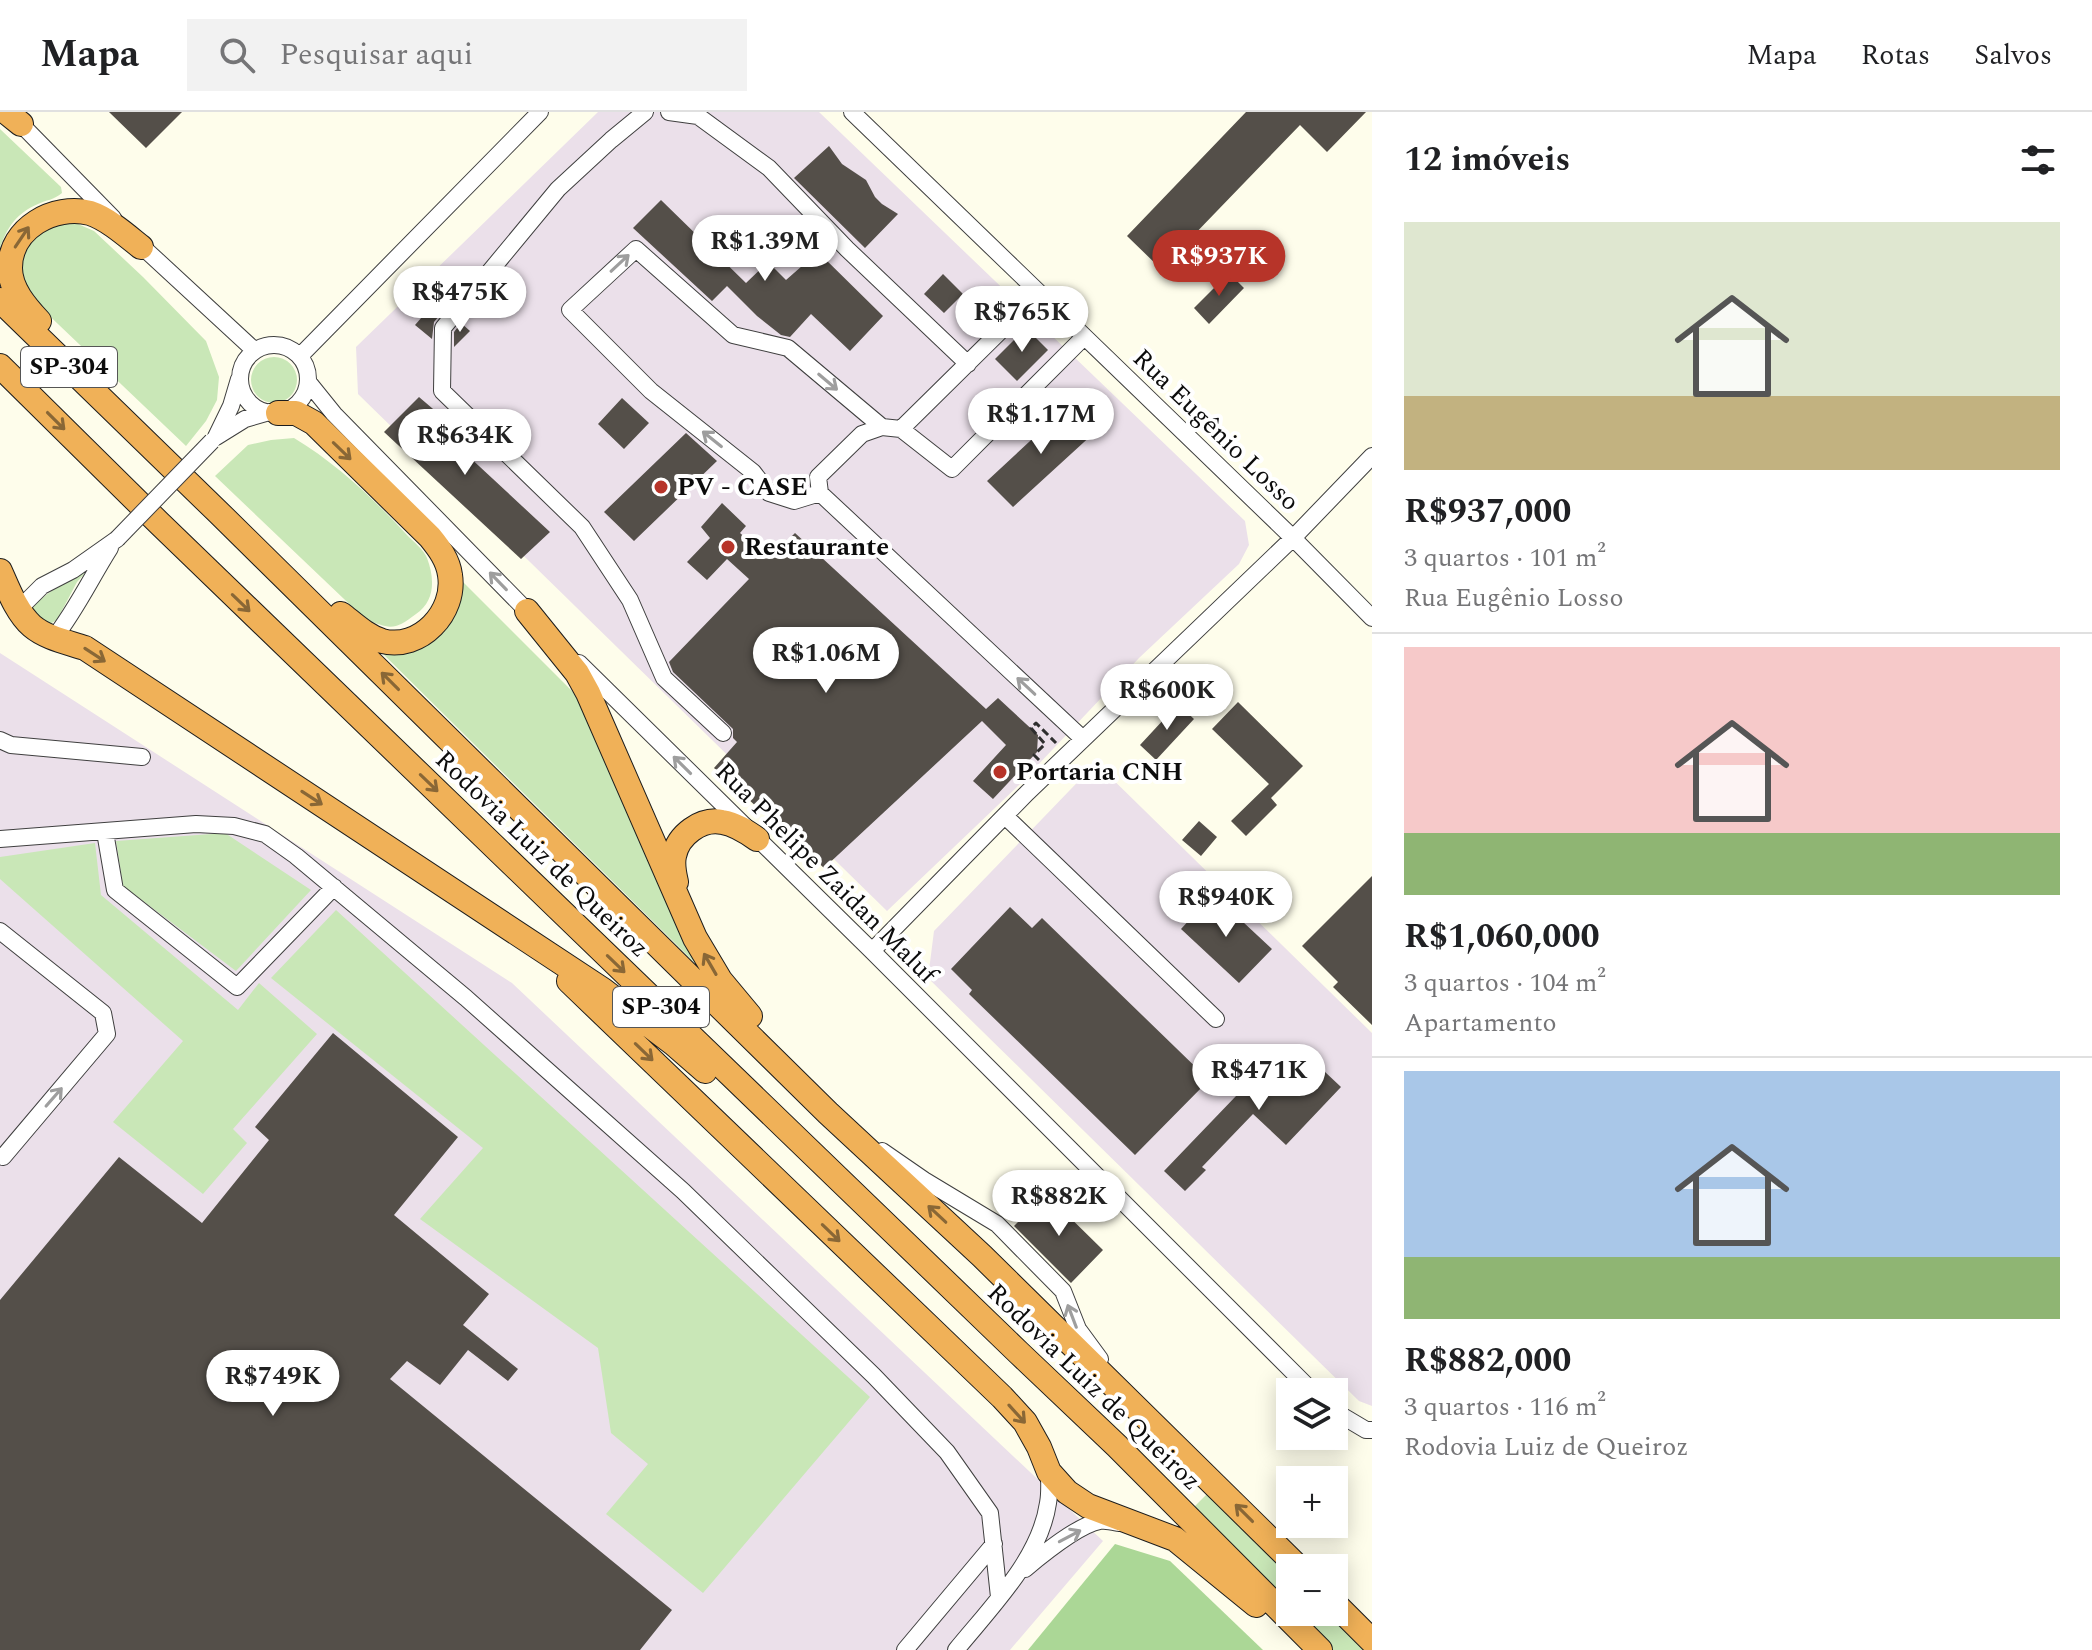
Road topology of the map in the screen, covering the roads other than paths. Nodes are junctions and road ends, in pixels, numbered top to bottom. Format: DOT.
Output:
graph roads {
  1 [pos="540,112"];
  2 [pos="645,112"];
  3 [pos="669,112"];
  4 [pos="852,112"];
  5 [pos="12,116"];
  6 [pos="141,247"];
  7 [pos="1039,293"];
  8 [pos="0,300"];
  9 [pos="1084,337"];
  10 [pos="254,350"];
  11 [pos="300,356"];
  12 [pos="968,364"];
  13 [pos="0,366"];
  14 [pos="240,374"];
  15 [pos="309,383"];
  16 [pos="273,413"];
  17 [pos="882,427"];
  18 [pos="901,429"];
  19 [pos="138,434"];
  20 [pos="214,439"];
  21 [pos="1372,456"];
  22 [pos="820,493"];
  23 [pos="218,512"];
  24 [pos="1293,538"];
  25 [pos="115,540"];
  26 [pos="0,571"];
  27 [pos="19,609"];
  28 [pos="527,611"];
  29 [pos="1372,618"];
  30 [pos="54,638"];
  31 [pos="723,733"];
  32 [pos="1083,739"];
  33 [pos="0,740"];
  34 [pos="142,757"];
  35 [pos="1005,816"];
  36 [pos="105,832"];
  37 [pos="0,839"];
  38 [pos="757,839"];
  39 [pos="334,887"];
  40 [pos="679,900"];
  41 [pos="0,931"];
  42 [pos="527,940"];
  43 [pos="872,951"];
  44 [pos="1216,1019"];
  45 [pos="828,1113"];
  46 [pos="3,1157"];
  47 [pos="934,1271"];
  48 [pos="1299,1378"];
  49 [pos="1348,1419"];
  50 [pos="1369,1430"];
  51 [pos="1049,1472"];
  52 [pos="1212,1481"];
  53 [pos="1133,1523"];
  54 [pos="994,1544"];
  55 [pos="1285,1554"];
  56 [pos="1017,1574"];
  57 [pos="999,1597"];
  58 [pos="1348,1617"];
  59 [pos="1372,1641"];
  60 [pos="905,1650"];
  61 [pos="956,1650"];
  62 [pos="1311,1650"];
  63 [pos="1320,1650"];
  1 -- 11 [label="street"];
  2 -- 31 [label="street"];
  3 -- 12 [label="street"];
  4 -- 7 [label="street, Rua Eugênio Losso"];
  5 -- 6 [label="street"];
  6 -- 10 [label="street"];
  19 -- 6 [label="highway, one-way"];
  7 -- 9 [label="street, Rua Eugênio Losso"];
  7 -- 12 [label="street"];
  8 -- 19 [label="highway, Rodovia Luiz de Queiroz / SP-304"];
  9 -- 18 [label="street"];
  9 -- 24 [label="street, Rua Eugênio Losso"];
  10 -- 11 [label="street"];
  10 -- 14 [label="street"];
  11 -- 15 [label="street"];
  12 -- 18 [label="street"];
  13 -- 47 [label="highway, Rodovia Luiz de Queiroz / SP-304, one-way"];
  14 -- 16 [label="street"];
  14 -- 20 [label="street"];
  15 -- 16 [label="street"];
  28 -- 15 [label="street, Rua Phelipe Zaidan Maluf, one-way"];
  16 -- 20 [label="street"];
  16 -- 23 [label="highway, one-way"];
  17 -- 18 [label="street"];
  17 -- 22 [label="street"];
  22 -- 17 [label="street, one-way"];
  19 -- 23 [label="highway, Rodovia Luiz de Queiroz / SP-304"];
  20 -- 25 [label="street, bridge"];
  21 -- 24 [label="street"];
  32 -- 22 [label="street, one-way"];
  45 -- 23 [label="highway, Rodovia Luiz de Queiroz / SP-304, one-way"];
  24 -- 29 [label="street, Rua Eugênio Losso"];
  24 -- 32 [label="street"];
  25 -- 27 [label="street"];
  25 -- 30 [label="street"];
  26 -- 27 [label="highway"];
  27 -- 30 [label="highway"];
  38 -- 28 [label="street, Rua Phelipe Zaidan Maluf, one-way"];
  28 -- 40 [label="highway"];
  30 -- 42 [label="highway, one-way"];
  32 -- 35 [label="street"];
  33 -- 34 [label="street"];
  35 -- 43 [label="street"];
  35 -- 44 [label="street"];
  36 -- 37 [label="street"];
  36 -- 39 [label="street"];
  36 -- 39 [label="street"];
  38 -- 40 [label="highway"];
  38 -- 43 [label="street, Rua Phelipe Zaidan Maluf"];
  39 -- 54 [label="street"];
  45 -- 40 [label="highway, one-way"];
  46 -- 41 [label="street, one-way"];
  42 -- 47 [label="highway"];
  42 -- 51 [label="highway, one-way"];
  43 -- 48 [label="street, Rua Phelipe Zaidan Maluf"];
  52 -- 45 [label="highway, Rodovia Luiz de Queiroz / SP-304, one-way"];
  52 -- 45 [label="street, one-way"];
  47 -- 63 [label="highway, Rodovia Luiz de Queiroz / SP-304"];
  49 -- 50 [label="street"];
  51 -- 53 [label="highway"];
  51 -- 56 [label="street"];
  55 -- 52 [label="highway, Rodovia Luiz de Queiroz / SP-304, one-way"];
  56 -- 53 [label="street, one-way"];
  53 -- 62 [label="highway"];
  54 -- 57 [label="street"];
  54 -- 60 [label="street"];
  56 -- 57 [label="street"];
  57 -- 61 [label="street"];
  58 -- 59 [label="highway"];
}
